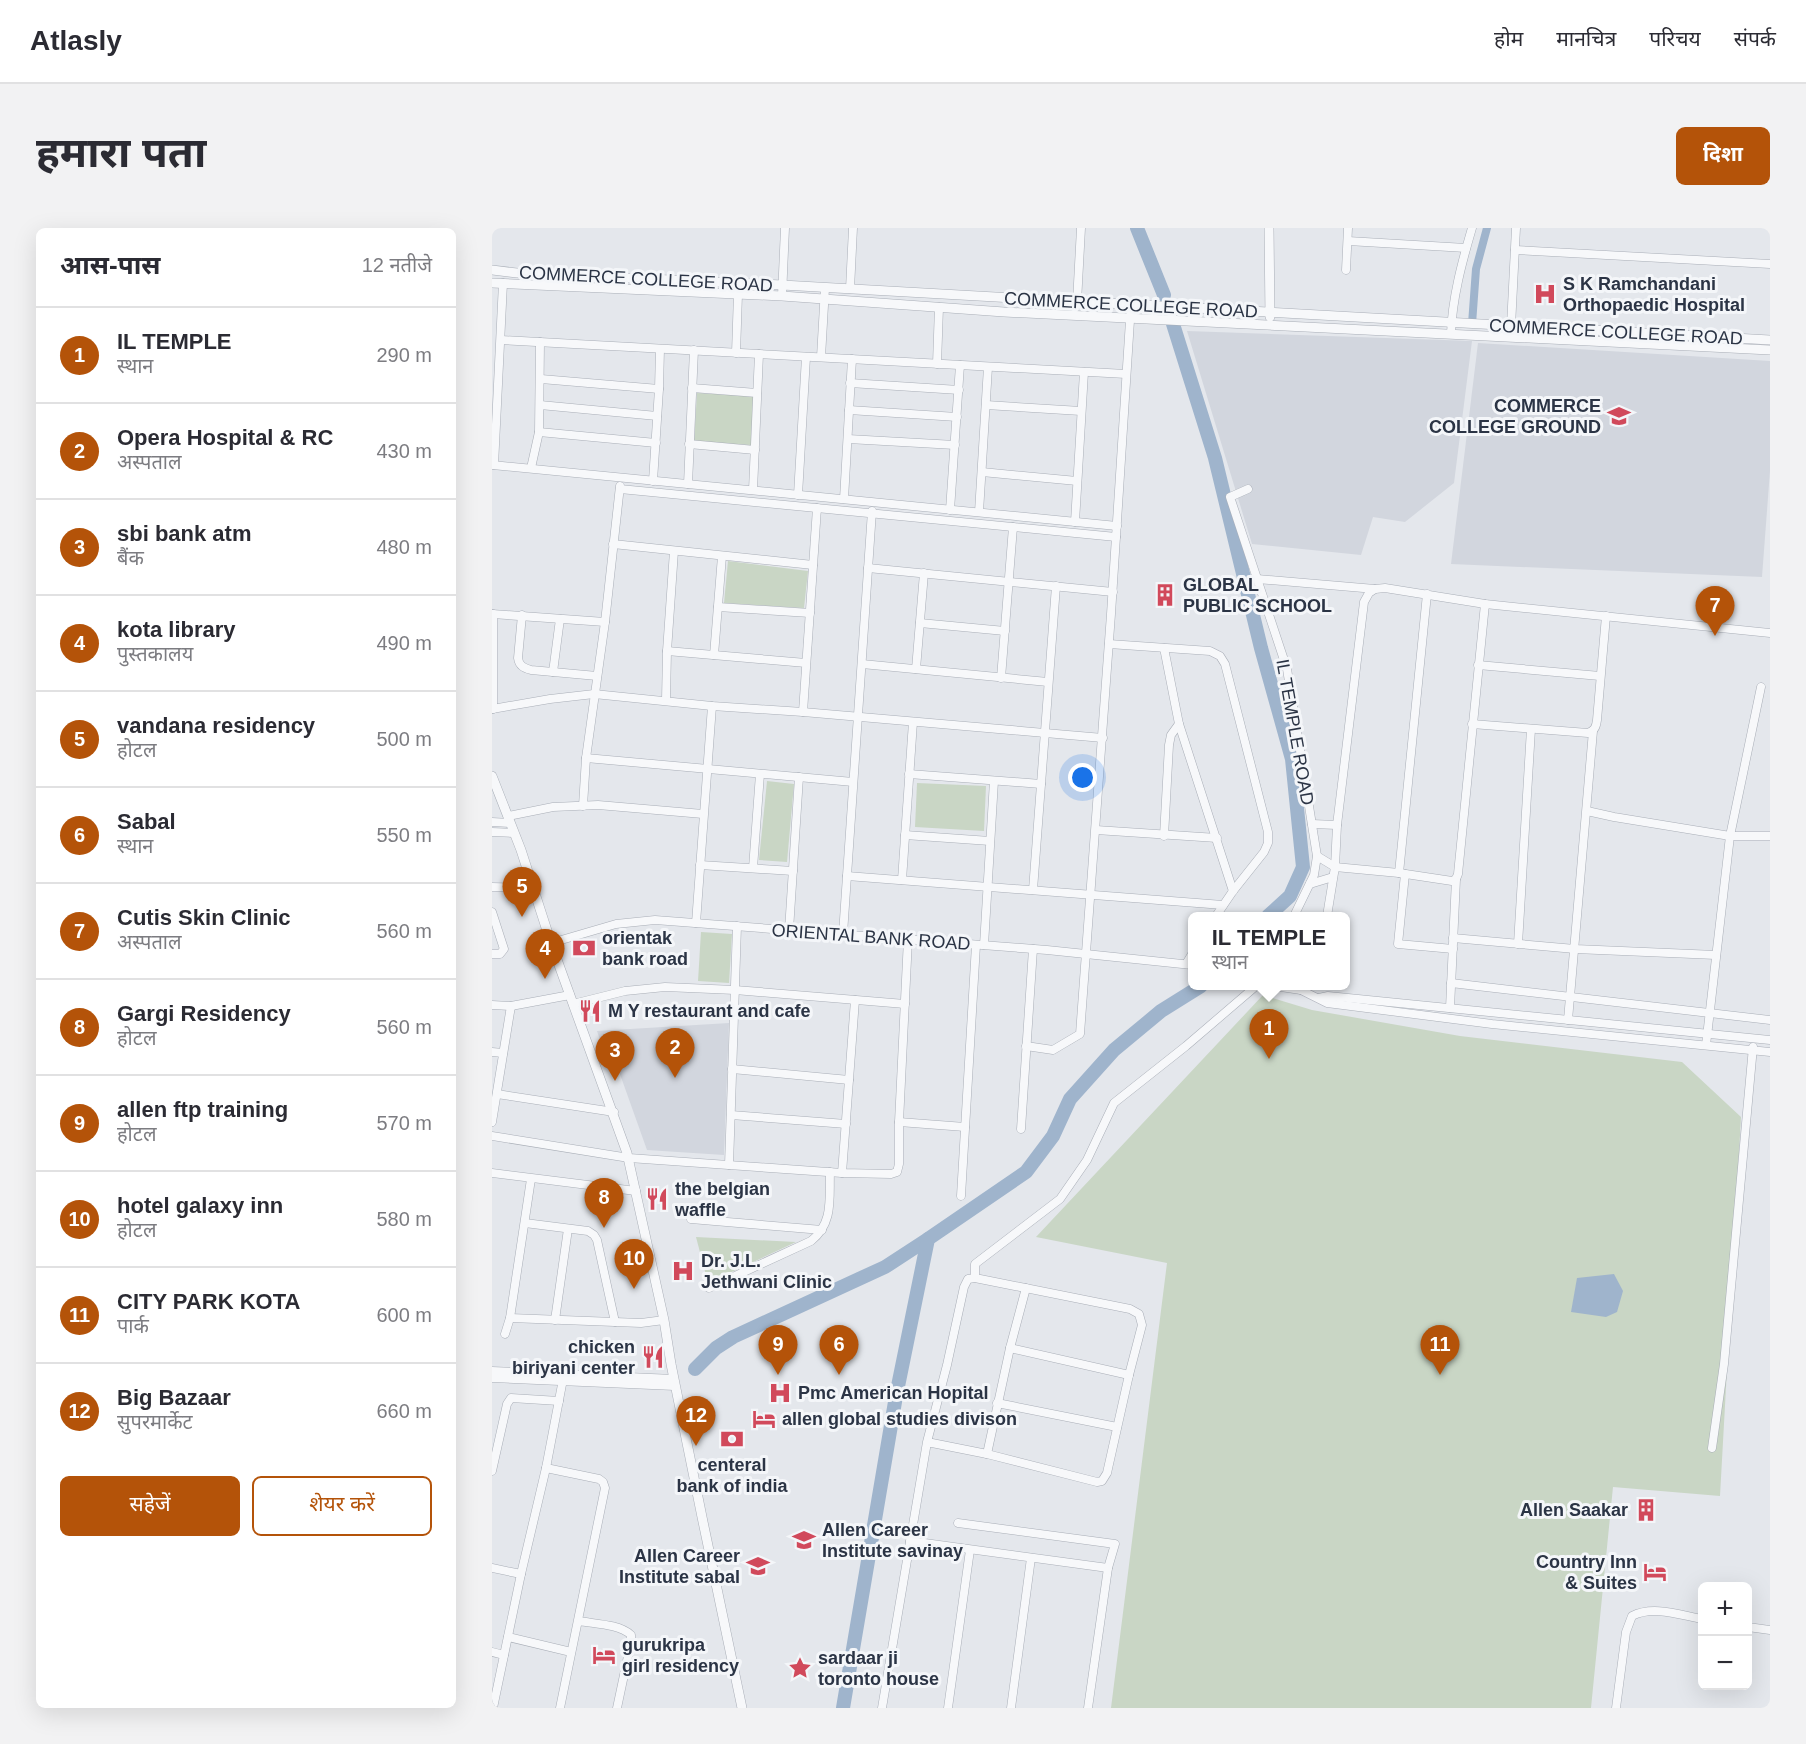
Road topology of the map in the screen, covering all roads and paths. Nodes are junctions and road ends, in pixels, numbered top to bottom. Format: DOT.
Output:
graph roads {
  1 [pos="785,228"];
  2 [pos="853,228"];
  3 [pos="1081,228"];
  4 [pos="1269,228"];
  5 [pos="1347,228"];
  6 [pos="1472,228"];
  7 [pos="1516,228"];
  8 [pos="1348,241"];
  9 [pos="1466,248"];
  10 [pos="1515,250"];
  11 [pos="1770,264"];
  12 [pos="492,270"];
  13 [pos="1346,270"];
  14 [pos="492,283"];
  15 [pos="503,283"];
  16 [pos="782,285"];
  17 [pos="825,288"];
  18 [pos="850,289"];
  19 [pos="738,294"];
  20 [pos="782,296"];
  21 [pos="824,299"];
  22 [pos="1077,302"];
  23 [pos="1131,305"];
  24 [pos="939,307"];
  25 [pos="1270,313"];
  26 [pos="1130,318"];
  27 [pos="1451,323"];
  28 [pos="1269,325"];
  29 [pos="1511,326"];
  30 [pos="1451,334"];
  31 [pos="501,340"];
  32 [pos="1770,340"];
  33 [pos="540,342"];
  34 [pos="660,348"];
  35 [pos="694,350"];
  36 [pos="1770,350"];
  37 [pos="736,353"];
  38 [pos="759,354"];
  39 [pos="806,357"];
  40 [pos="821,357"];
  41 [pos="852,359"];
  42 [pos="937,364"];
  43 [pos="960,365"];
  44 [pos="988,367"];
  45 [pos="1084,372"];
  46 [pos="1126,374"];
  47 [pos="541,379"];
  48 [pos="850,383"];
  49 [pos="692,388"];
  50 [pos="659,389"];
  51 [pos="959,390"];
  52 [pos="757,393"];
  53 [pos="540,405"];
  54 [pos="986,405"];
  55 [pos="849,410"];
  56 [pos="1082,411"];
  57 [pos="657,416"];
  58 [pos="957,417"];
  59 [pos="539,432"];
  60 [pos="848,439"];
  61 [pos="656,443"];
  62 [pos="690,444"];
  63 [pos="955,445"];
  64 [pos="755,450"];
  65 [pos="493,465"];
  66 [pos="531,468"];
  67 [pos="982,472"];
  68 [pos="621,478"];
  69 [pos="653,481"];
  70 [pos="1077,481"];
  71 [pos="688,484"];
  72 [pos="620,489"];
  73 [pos="1248,489"];
  74 [pos="753,490"];
  75 [pos="798,495"];
  76 [pos="844,499"];
  77 [pos="873,502"];
  78 [pos="817,508"];
  79 [pos="950,510"];
  80 [pos="979,512"];
  81 [pos="872,513"];
  82 [pos="1075,522"];
  83 [pos="1117,526"];
  84 [pos="1013,527"];
  85 [pos="1116,537"];
  86 [pos="613,544"];
  87 [pos="674,551"];
  88 [pos="722,556"];
  89 [pos="813,565"];
  90 [pos="868,568"];
  91 [pos="924,573"];
  92 [pos="1257,579"];
  93 [pos="1009,582"];
  94 [pos="1056,586"];
  95 [pos="1375,589"];
  96 [pos="1113,592"];
  97 [pos="1427,594"];
  98 [pos="1485,604"];
  99 [pos="718,607"];
  100 [pos="810,613"];
  101 [pos="492,614"];
  102 [pos="522,615"];
  103 [pos="1606,616"];
  104 [pos="560,619"];
  105 [pos="605,622"];
  106 [pos="920,623"];
  107 [pos="1005,631"];
  108 [pos="1770,633"];
  109 [pos="1109,644"];
  110 [pos="1164,648"];
  111 [pos="667,651"];
  112 [pos="714,655"];
  113 [pos="806,663"];
  114 [pos="862,664"];
  115 [pos="1478,664"];
  116 [pos="916,669"];
  117 [pos="552,672"];
  118 [pos="597,676"];
  119 [pos="1600,676"];
  120 [pos="1001,678"];
  121 [pos="1048,682"];
  122 [pos="1761,687"];
  123 [pos="594,694"];
  124 [pos="666,700"];
  125 [pos="712,706"];
  126 [pos="492,709"];
  127 [pos="803,712"];
  128 [pos="858,717"];
  129 [pos="913,722"];
  130 [pos="1179,724"];
  131 [pos="1472,724"];
  132 [pos="1532,729"];
  133 [pos="1593,731"];
  134 [pos="1044,733"];
  135 [pos="1103,738"];
  136 [pos="586,758"];
  137 [pos="706,769"];
  138 [pos="760,774"];
  139 [pos="909,774"];
  140 [pos="492,776"];
  141 [pos="799,777"];
  142 [pos="994,781"];
  143 [pos="853,782"];
  144 [pos="1041,784"];
  145 [pos="583,806"];
  146 [pos="1587,811"];
  147 [pos="703,814"];
  148 [pos="509,819"];
  149 [pos="492,822"];
  150 [pos="1312,824"];
  151 [pos="1337,825"];
  152 [pos="1096,830"];
  153 [pos="492,832"];
  154 [pos="514,833"];
  155 [pos="905,835"];
  156 [pos="1164,836"];
  157 [pos="1730,836"];
  158 [pos="1770,836"];
  159 [pos="1216,838"];
  160 [pos="990,841"];
  161 [pos="1317,856"];
  162 [pos="700,865"];
  163 [pos="1335,867"];
  164 [pos="753,868"];
  165 [pos="793,871"];
  166 [pos="1402,874"];
  167 [pos="847,876"];
  168 [pos="1334,877"];
  169 [pos="1456,879"];
  170 [pos="902,880"];
  171 [pos="1310,884"];
  172 [pos="492,887"];
  173 [pos="987,887"];
  174 [pos="534,888"];
  175 [pos="1033,891"];
  176 [pos="1233,891"];
  177 [pos="1092,895"];
  178 [pos="1223,905"];
  179 [pos="492,912"];
  180 [pos="1219,912"];
  181 [pos="1296,912"];
  182 [pos="1328,912"];
  183 [pos="696,923"];
  184 [pos="737,926"];
  185 [pos="789,930"];
  186 [pos="843,934"];
  187 [pos="1453,938"];
  188 [pos="908,939"];
  189 [pos="551,943"];
  190 [pos="1518,944"];
  191 [pos="980,945"];
  192 [pos="1033,949"];
  193 [pos="1453,949"];
  194 [pos="1575,949"];
  195 [pos="492,954"];
  196 [pos="1088,954"];
  197 [pos="1716,955"];
  198 [pos="1188,964"];
  199 [pos="1451,983"];
  200 [pos="735,990"];
  201 [pos="1251,990"];
  202 [pos="1307,990"];
  203 [pos="1571,996"];
  204 [pos="1319,998"];
  205 [pos="572,1000"];
  206 [pos="855,1000"];
  207 [pos="905,1004"];
  208 [pos="492,1005"];
  209 [pos="511,1006"];
  210 [pos="1450,1008"];
  211 [pos="1710,1012"];
  212 [pos="1569,1020"];
  213 [pos="1770,1020"];
  214 [pos="1707,1034"];
  215 [pos="1754,1039"];
  216 [pos="1770,1040"];
  217 [pos="1706,1045"];
  218 [pos="1026,1046"];
  219 [pos="1753,1050"];
  220 [pos="492,1052"];
  221 [pos="1770,1052"];
  222 [pos="503,1053"];
  223 [pos="732,1069"];
  224 [pos="849,1080"];
  225 [pos="497,1094"];
  226 [pos="614,1112"];
  227 [pos="731,1115"];
  228 [pos="492,1122"];
  229 [pos="899,1122"];
  230 [pos="846,1124"];
  231 [pos="965,1127"];
  232 [pos="1021,1129"];
  233 [pos="492,1136"];
  234 [pos="628,1158"];
  235 [pos="729,1165"];
  236 [pos="830,1172"];
  237 [pos="492,1173"];
  238 [pos="842,1173"];
  239 [pos="531,1179"];
  240 [pos="636,1191"];
  241 [pos="961,1196"];
  242 [pos="690,1219"];
  243 [pos="525,1223"];
  244 [pos="568,1229"];
  245 [pos="822,1230"];
  246 [pos="975,1278"];
  247 [pos="709,1288"];
  248 [pos="1026,1288"];
  249 [pos="510,1318"];
  250 [pos="555,1320"];
  251 [pos="664,1320"];
  252 [pos="615,1322"];
  253 [pos="505,1334"];
  254 [pos="1010,1348"];
  255 [pos="492,1371"];
  256 [pos="1129,1375"];
  257 [pos="492,1378"];
  258 [pos="564,1378"];
  259 [pos="674,1382"];
  260 [pos="559,1401"];
  261 [pos="997,1402"];
  262 [pos="1117,1427"];
  263 [pos="927,1442"];
  264 [pos="1712,1448"];
  265 [pos="987,1454"];
  266 [pos="494,1456"];
  267 [pos="546,1468"];
  268 [pos="492,1471"];
  269 [pos="958,1524"];
  270 [pos="910,1541"];
  271 [pos="970,1550"];
  272 [pos="1031,1558"];
  273 [pos="492,1568"];
  274 [pos="1108,1568"];
  275 [pos="521,1574"];
  276 [pos="1698,1618"];
  277 [pos="579,1621"];
  278 [pos="1752,1628"];
  279 [pos="1770,1630"];
  280 [pos="508,1637"];
  281 [pos="492,1652"];
  282 [pos="571,1652"];
  283 [pos="504,1654"];
  284 [pos="493,1708"];
  285 [pos="560,1708"];
  286 [pos="617,1708"];
  287 [pos="742,1708"];
  288 [pos="882,1708"];
  289 [pos="948,1708"];
  290 [pos="1011,1708"];
  291 [pos="1088,1708"];
  292 [pos="1616,1708"];
  1 -- 16 [label="street"];
  2 -- 18 [label="street"];
  3 -- 22 [label="street"];
  4 -- 25 [label="street"];
  5 -- 8 [label="street"];
  6 -- 9 [label="street"];
  7 -- 10 [label="street"];
  8 -- 9 [label="street"];
  8 -- 13 [label="street"];
  9 -- 27 [label="street"];
  10 -- 11 [label="street"];
  10 -- 29 [label="street"];
  12 -- 16 [label="street, COMMERCE COLLEGE ROAD"];
  14 -- 15 [label="street"];
  15 -- 19 [label="street"];
  15 -- 31 [label="street"];
  16 -- 17 [label="street, COMMERCE COLLEGE ROAD"];
  16 -- 20 [label="street"];
  17 -- 18 [label="street, COMMERCE COLLEGE ROAD"];
  17 -- 21 [label="street"];
  18 -- 22 [label="street, COMMERCE COLLEGE ROAD"];
  19 -- 20 [label="street"];
  19 -- 37 [label="street"];
  20 -- 21 [label="street"];
  21 -- 24 [label="street"];
  21 -- 40 [label="street"];
  22 -- 23 [label="street, COMMERCE COLLEGE ROAD"];
  23 -- 25 [label="street, COMMERCE COLLEGE ROAD"];
  23 -- 26 [label="street"];
  24 -- 26 [label="street"];
  24 -- 42 [label="street"];
  25 -- 27 [label="street, COMMERCE COLLEGE ROAD"];
  25 -- 28 [label="street"];
  26 -- 28 [label="street"];
  26 -- 46 [label="street"];
  27 -- 29 [label="street, COMMERCE COLLEGE ROAD"];
  27 -- 30 [label="street"];
  28 -- 30 [label="street"];
  29 -- 32 [label="street, COMMERCE COLLEGE ROAD"];
  30 -- 36 [label="street"];
  31 -- 33 [label="street"];
  31 -- 65 [label="street"];
  33 -- 34 [label="street"];
  33 -- 47 [label="street"];
  34 -- 35 [label="street"];
  34 -- 50 [label="street"];
  35 -- 37 [label="street"];
  35 -- 49 [label="street"];
  37 -- 38 [label="street"];
  38 -- 39 [label="street"];
  38 -- 52 [label="street"];
  39 -- 40 [label="street"];
  39 -- 75 [label="street"];
  40 -- 41 [label="street"];
  41 -- 42 [label="street"];
  41 -- 48 [label="street"];
  42 -- 43 [label="street"];
  43 -- 44 [label="street"];
  43 -- 51 [label="street"];
  44 -- 45 [label="street"];
  44 -- 54 [label="street"];
  45 -- 46 [label="street"];
  45 -- 56 [label="street"];
  46 -- 83 [label="street"];
  47 -- 50 [label="street"];
  47 -- 53 [label="street"];
  48 -- 51 [label="street"];
  48 -- 55 [label="street"];
  49 -- 52 [label="street"];
  49 -- 62 [label="street"];
  50 -- 57 [label="street"];
  51 -- 58 [label="street"];
  52 -- 64 [label="street"];
  53 -- 57 [label="street"];
  53 -- 59 [label="street"];
  54 -- 56 [label="street"];
  54 -- 67 [label="street"];
  55 -- 58 [label="street"];
  55 -- 60 [label="street"];
  56 -- 70 [label="street"];
  57 -- 61 [label="street"];
  58 -- 63 [label="street"];
  59 -- 61 [label="street"];
  59 -- 66 [label="street"];
  60 -- 63 [label="street"];
  60 -- 76 [label="street"];
  61 -- 69 [label="street"];
  62 -- 64 [label="street"];
  62 -- 71 [label="street"];
  63 -- 79 [label="street"];
  64 -- 74 [label="street"];
  65 -- 66 [label="street"];
  66 -- 68 [label="street"];
  67 -- 70 [label="street"];
  67 -- 80 [label="street"];
  68 -- 69 [label="street"];
  68 -- 72 [label="street"];
  69 -- 71 [label="street"];
  70 -- 82 [label="street"];
  71 -- 74 [label="street"];
  72 -- 78 [label="street"];
  72 -- 86 [label="street"];
  73 -- 92 [label="street, IL TEMPLE ROAD"];
  74 -- 75 [label="street"];
  75 -- 76 [label="street"];
  76 -- 77 [label="street"];
  77 -- 79 [label="street"];
  77 -- 81 [label="street"];
  78 -- 81 [label="street"];
  78 -- 89 [label="street"];
  79 -- 80 [label="street"];
  80 -- 82 [label="street"];
  81 -- 84 [label="street"];
  81 -- 90 [label="street"];
  82 -- 83 [label="street"];
  83 -- 85 [label="street"];
  84 -- 85 [label="street"];
  84 -- 93 [label="street"];
  85 -- 96 [label="street"];
  86 -- 87 [label="street"];
  86 -- 105 [label="street"];
  87 -- 88 [label="street"];
  87 -- 111 [label="street"];
  88 -- 89 [label="street"];
  88 -- 99 [label="street"];
  89 -- 100 [label="street"];
  90 -- 91 [label="street"];
  90 -- 114 [label="street"];
  91 -- 93 [label="street"];
  91 -- 106 [label="street"];
  92 -- 95 [label="street"];
  92 -- 150 [label="street, IL TEMPLE ROAD"];
  93 -- 94 [label="street"];
  93 -- 107 [label="street"];
  94 -- 96 [label="street"];
  94 -- 121 [label="street"];
  95 -- 97 [label="street"];
  95 -- 151 [label="street"];
  96 -- 109 [label="street"];
  97 -- 98 [label="street"];
  97 -- 166 [label="street"];
  98 -- 103 [label="street"];
  98 -- 115 [label="street"];
  99 -- 100 [label="street"];
  99 -- 112 [label="street"];
  100 -- 113 [label="street"];
  101 -- 102 [label="street"];
  101 -- 126 [label="street"];
  102 -- 104 [label="street"];
  102 -- 117 [label="street"];
  103 -- 108 [label="street"];
  103 -- 119 [label="street"];
  104 -- 105 [label="street"];
  104 -- 117 [label="street"];
  105 -- 118 [label="street"];
  106 -- 107 [label="street"];
  106 -- 116 [label="street"];
  107 -- 120 [label="street"];
  109 -- 110 [label="street"];
  109 -- 135 [label="street"];
  110 -- 130 [label="street"];
  110 -- 176 [label="street"];
  111 -- 112 [label="street"];
  111 -- 124 [label="street"];
  112 -- 113 [label="street"];
  113 -- 127 [label="street"];
  114 -- 116 [label="street"];
  114 -- 128 [label="street"];
  115 -- 119 [label="street"];
  115 -- 131 [label="street"];
  116 -- 120 [label="street"];
  117 -- 118 [label="street"];
  118 -- 123 [label="street"];
  119 -- 133 [label="street"];
  120 -- 121 [label="street"];
  121 -- 134 [label="street"];
  122 -- 157 [label="street"];
  123 -- 124 [label="street"];
  123 -- 126 [label="street"];
  123 -- 136 [label="street"];
  124 -- 125 [label="street"];
  125 -- 127 [label="street"];
  125 -- 137 [label="street"];
  127 -- 128 [label="street"];
  128 -- 129 [label="street"];
  128 -- 143 [label="street"];
  129 -- 134 [label="street"];
  129 -- 139 [label="street"];
  130 -- 156 [label="street"];
  130 -- 159 [label="street"];
  131 -- 132 [label="street"];
  131 -- 169 [label="street"];
  132 -- 133 [label="street"];
  132 -- 190 [label="street"];
  133 -- 146 [label="street"];
  134 -- 135 [label="street"];
  134 -- 144 [label="street"];
  135 -- 152 [label="street"];
  136 -- 137 [label="street"];
  136 -- 145 [label="street"];
  137 -- 138 [label="street"];
  137 -- 147 [label="street"];
  138 -- 141 [label="street"];
  138 -- 164 [label="street"];
  139 -- 142 [label="street"];
  139 -- 155 [label="street"];
  140 -- 148 [label="street"];
  141 -- 143 [label="street"];
  141 -- 165 [label="street"];
  142 -- 144 [label="street"];
  142 -- 160 [label="street"];
  143 -- 167 [label="street"];
  144 -- 175 [label="street"];
  145 -- 147 [label="street"];
  145 -- 148 [label="street"];
  146 -- 157 [label="street"];
  146 -- 194 [label="street"];
  147 -- 162 [label="street"];
  148 -- 149 [label="street"];
  148 -- 154 [label="street"];
  150 -- 151 [label="street"];
  150 -- 161 [label="street, IL TEMPLE ROAD"];
  151 -- 163 [label="street"];
  152 -- 156 [label="street"];
  152 -- 177 [label="street"];
  153 -- 154 [label="street"];
  154 -- 174 [label="street"];
  155 -- 160 [label="street"];
  155 -- 170 [label="street"];
  156 -- 159 [label="street"];
  157 -- 158 [label="street"];
  157 -- 197 [label="street"];
  159 -- 176 [label="street"];
  160 -- 173 [label="street"];
  161 -- 163 [label="street"];
  161 -- 171 [label="street, IL TEMPLE ROAD"];
  162 -- 164 [label="street"];
  162 -- 183 [label="street"];
  163 -- 166 [label="street"];
  163 -- 168 [label="street"];
  164 -- 165 [label="street"];
  165 -- 185 [label="street"];
  166 -- 169 [label="street"];
  166 -- 193 [label="street"];
  167 -- 170 [label="street"];
  167 -- 186 [label="street"];
  168 -- 171 [label="street"];
  168 -- 182 [label="street"];
  169 -- 187 [label="street"];
  170 -- 173 [label="street"];
  171 -- 181 [label="street, IL TEMPLE ROAD"];
  172 -- 174 [label="street"];
  173 -- 175 [label="street"];
  173 -- 191 [label="street"];
  174 -- 189 [label="street"];
  175 -- 177 [label="street"];
  176 -- 178 [label="street"];
  177 -- 178 [label="street"];
  177 -- 196 [label="street"];
  178 -- 180 [label="street"];
  179 -- 195 [label="street"];
  183 -- 184 [label="street, ORIENTAL BANK ROAD"];
  183 -- 189 [label="street, ORIENTAL BANK ROAD"];
  184 -- 185 [label="street, ORIENTAL BANK ROAD"];
  184 -- 200 [label="street"];
  185 -- 186 [label="street, ORIENTAL BANK ROAD"];
  186 -- 188 [label="street, ORIENTAL BANK ROAD"];
  187 -- 190 [label="street"];
  187 -- 193 [label="street"];
  188 -- 191 [label="street, ORIENTAL BANK ROAD"];
  188 -- 207 [label="street"];
  189 -- 205 [label="street"];
  190 -- 194 [label="street"];
  191 -- 192 [label="street, ORIENTAL BANK ROAD"];
  191 -- 231 [label="street"];
  192 -- 196 [label="street, ORIENTAL BANK ROAD"];
  192 -- 218 [label="street"];
  193 -- 199 [label="street"];
  194 -- 197 [label="street"];
  194 -- 203 [label="street"];
  196 -- 198 [label="street, ORIENTAL BANK ROAD"];
  196 -- 218 [label="street"];
  197 -- 211 [label="street"];
  199 -- 203 [label="street"];
  199 -- 210 [label="street"];
  200 -- 205 [label="street"];
  200 -- 206 [label="street"];
  200 -- 223 [label="street"];
  201 -- 246 [label="street"];
  202 -- 204 [label="street"];
  203 -- 211 [label="street"];
  203 -- 212 [label="street"];
  204 -- 210 [label="street"];
  204 -- 217 [label="street"];
  205 -- 209 [label="street"];
  205 -- 226 [label="street"];
  206 -- 207 [label="street"];
  206 -- 224 [label="street"];
  207 -- 229 [label="street"];
  208 -- 209 [label="street"];
  209 -- 222 [label="street"];
  210 -- 212 [label="street"];
  211 -- 213 [label="street"];
  211 -- 214 [label="street"];
  212 -- 214 [label="street"];
  214 -- 215 [label="street"];
  214 -- 217 [label="street"];
  215 -- 216 [label="street"];
  215 -- 219 [label="street"];
  217 -- 219 [label="street"];
  218 -- 232 [label="street"];
  219 -- 221 [label="street"];
  219 -- 264 [label="street"];
  220 -- 222 [label="street"];
  222 -- 225 [label="street"];
  223 -- 224 [label="street"];
  223 -- 227 [label="street"];
  224 -- 230 [label="street"];
  225 -- 226 [label="street"];
  225 -- 228 [label="street"];
  226 -- 234 [label="street"];
  227 -- 230 [label="street"];
  227 -- 235 [label="street"];
  229 -- 231 [label="street"];
  229 -- 238 [label="street"];
  230 -- 238 [label="street"];
  231 -- 241 [label="street"];
  233 -- 234 [label="street"];
  234 -- 235 [label="street"];
  234 -- 240 [label="street"];
  235 -- 236 [label="street"];
  236 -- 238 [label="street"];
  236 -- 245 [label="street"];
  237 -- 239 [label="street"];
  239 -- 240 [label="street"];
  239 -- 243 [label="street"];
  240 -- 251 [label="street"];
  242 -- 245 [label="street"];
  243 -- 244 [label="street"];
  243 -- 249 [label="street"];
  244 -- 250 [label="street"];
  244 -- 252 [label="street"];
  245 -- 247 [label="street"];
  246 -- 248 [label="street"];
  246 -- 263 [label="street"];
  248 -- 254 [label="street"];
  248 -- 256 [label="street"];
  249 -- 250 [label="street"];
  249 -- 253 [label="street"];
  250 -- 252 [label="street"];
  251 -- 252 [label="street"];
  251 -- 259 [label="street"];
  254 -- 256 [label="street"];
  254 -- 261 [label="street"];
  255 -- 258 [label="street"];
  256 -- 262 [label="street"];
  257 -- 258 [label="street"];
  258 -- 259 [label="street"];
  258 -- 260 [label="street"];
  259 -- 287 [label="street"];
  260 -- 266 [label="street"];
  260 -- 267 [label="street"];
  261 -- 262 [label="street"];
  261 -- 265 [label="street"];
  262 -- 265 [label="street"];
  263 -- 265 [label="street"];
  263 -- 270 [label="street"];
  266 -- 268 [label="street"];
  267 -- 275 [label="street"];
  267 -- 277 [label="street"];
  269 -- 274 [label="street"];
  270 -- 271 [label="street"];
  270 -- 288 [label="street"];
  271 -- 272 [label="street"];
  271 -- 289 [label="street"];
  272 -- 274 [label="street"];
  272 -- 290 [label="street"];
  273 -- 275 [label="street"];
  274 -- 291 [label="street"];
  275 -- 280 [label="street"];
  276 -- 292 [label="street"];
  277 -- 282 [label="street"];
  277 -- 286 [label="street"];
  278 -- 279 [label="street"];
  280 -- 282 [label="street"];
  280 -- 283 [label="street"];
  281 -- 283 [label="street"];
  282 -- 285 [label="street"];
  283 -- 284 [label="street"];
}
